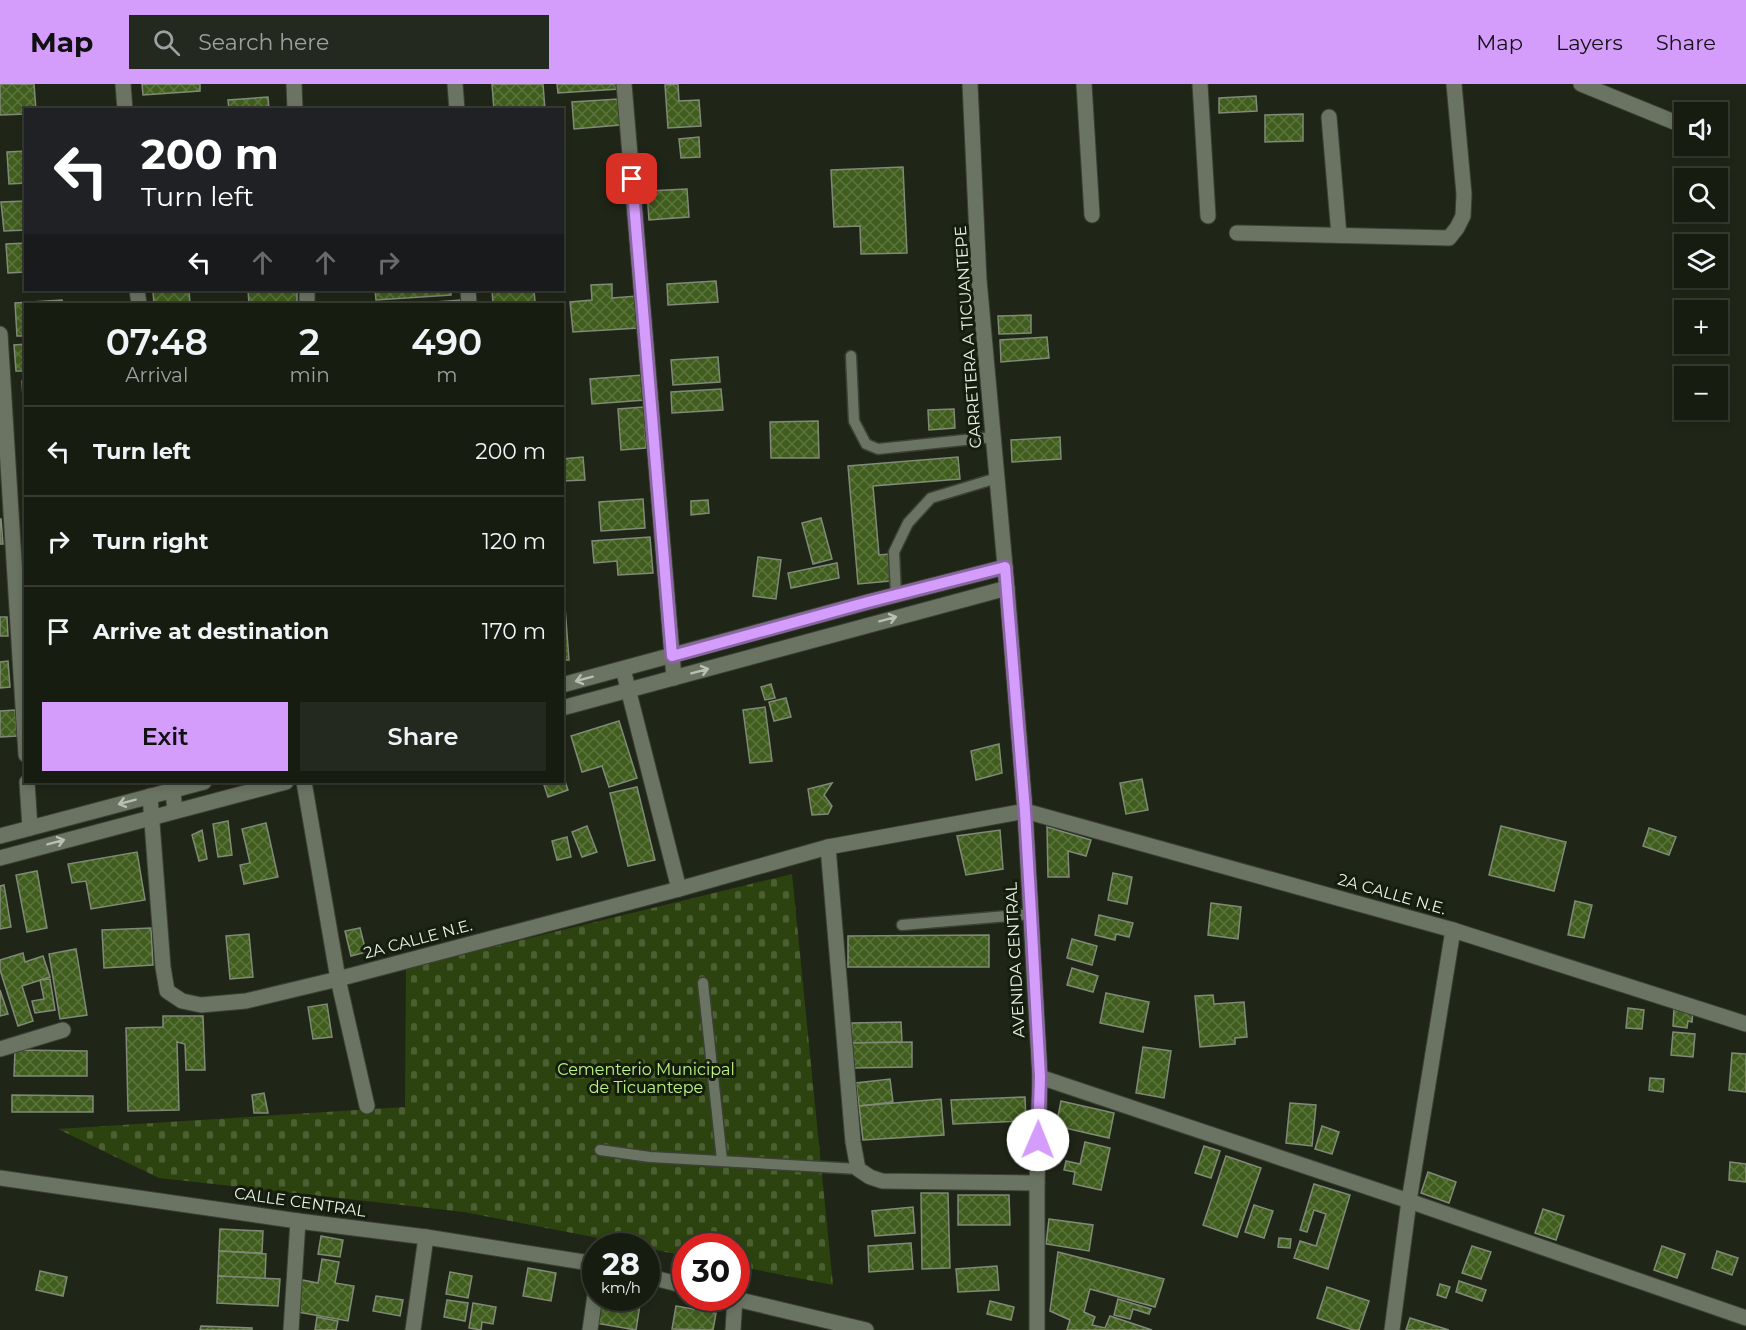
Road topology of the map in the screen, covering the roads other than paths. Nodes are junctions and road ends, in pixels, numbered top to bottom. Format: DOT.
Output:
graph roads {
  1 [pos="123,84"];
  2 [pos="294,84"];
  3 [pos="455,84"];
  4 [pos="624,84"];
  5 [pos="970,84"];
  6 [pos="1084,84"];
  7 [pos="1200,84"];
  8 [pos="1454,84"];
  9 [pos="1581,84"];
  10 [pos="125,108"];
  11 [pos="296,108"];
  12 [pos="457,108"];
  13 [pos="1329,117"];
  14 [pos="1674,122"];
  15 [pos="1092,215"];
  16 [pos="1208,216"];
  17 [pos="1237,233"];
  18 [pos="1339,235"];
  19 [pos="0,334"];
  20 [pos="851,356"];
  21 [pos="993,437"];
  22 [pos="997,478"];
  23 [pos="1005,567"];
  24 [pos="1007,588"];
  25 [pos="896,595"];
  26 [pos="672,656"];
  27 [pos="623,669"];
  28 [pos="674,678"];
  29 [pos="564,684"];
  30 [pos="628,690"];
  31 [pos="564,707"];
  32 [pos="24,723"];
  33 [pos="27,783"];
  34 [pos="196,783"];
  35 [pos="282,783"];
  36 [pos="304,783"];
  37 [pos="172,786"];
  38 [pos="150,796"];
  39 [pos="175,811"];
  40 [pos="1025,811"];
  41 [pos="153,816"];
  42 [pos="30,828"];
  43 [pos="0,836"];
  44 [pos="828,847"];
  45 [pos="0,858"];
  46 [pos="679,889"];
  47 [pos="1031,914"];
  48 [pos="902,925"];
  49 [pos="1453,930"];
  50 [pos="338,979"];
  51 [pos="703,983"];
  52 [pos="1746,1024"];
  53 [pos="63,1030"];
  54 [pos="0,1048"];
  55 [pos="1040,1077"];
  56 [pos="367,1106"];
  57 [pos="600,1150"];
  58 [pos="723,1160"];
  59 [pos="858,1169"];
  60 [pos="0,1178"];
  61 [pos="1037,1183"];
  62 [pos="1409,1201"];
  63 [pos="298,1221"];
  64 [pos="426,1237"];
  65 [pos="582,1262"];
  66 [pos="750,1302"];
  67 [pos="593,1311"];
  68 [pos="734,1311"];
  69 [pos="1746,1318"];
  70 [pos="291,1330"];
  71 [pos="413,1330"];
  72 [pos="590,1330"];
  73 [pos="733,1330"];
  74 [pos="866,1330"];
  75 [pos="1037,1330"];
  76 [pos="1392,1330"];
  1 -- 10 [label="street"];
  2 -- 11 [label="street"];
  3 -- 12 [label="street"];
  4 -- 26 [label="street"];
  5 -- 21 [label="street, CARRETERA A TICUANTEPE"];
  6 -- 15 [label="street"];
  7 -- 16 [label="street"];
  8 -- 18 [label="street"];
  9 -- 14 [label="street"];
  13 -- 18 [label="street"];
  17 -- 18 [label="street"];
  19 -- 32 [label="street"];
  20 -- 21 [label="lane"];
  21 -- 22 [label="street, CARRETERA A TICUANTEPE"];
  22 -- 23 [label="street, CARRETERA A TICUANTEPE"];
  22 -- 25 [label="lane"];
  23 -- 24 [label="street, CARRETERA A TICUANTEPE"];
  23 -- 25 [label="street"];
  28 -- 24 [label="street, one-way"];
  24 -- 40 [label="street, AVENIDA CENTRAL"];
  25 -- 26 [label="street"];
  26 -- 27 [label="street"];
  26 -- 28 [label="street"];
  27 -- 29 [label="street, one-way"];
  27 -- 30 [label="street"];
  28 -- 30 [label="street"];
  30 -- 31 [label="street"];
  30 -- 46 [label="street"];
  33 -- 42 [label="street"];
  34 -- 37 [label="street"];
  35 -- 39 [label="street"];
  36 -- 50 [label="street"];
  37 -- 38 [label="street"];
  37 -- 39 [label="street"];
  38 -- 41 [label="street"];
  38 -- 42 [label="street, one-way"];
  39 -- 41 [label="street"];
  40 -- 44 [label="street, 2A CALLE N.E."];
  40 -- 47 [label="street, AVENIDA CENTRAL"];
  40 -- 49 [label="street, 2A CALLE N.E."];
  45 -- 41 [label="street, one-way"];
  41 -- 50 [label="street, 2A CALLE N.E."];
  42 -- 43 [label="street"];
  44 -- 46 [label="street, 2A CALLE N.E."];
  44 -- 59 [label="street"];
  46 -- 50 [label="street, 2A CALLE N.E."];
  47 -- 48 [label="lane"];
  47 -- 55 [label="street, AVENIDA CENTRAL"];
  49 -- 52 [label="street, 2A CALLE N.E."];
  49 -- 62 [label="street"];
  50 -- 56 [label="street"];
  51 -- 58 [label="lane"];
  53 -- 54 [label="street"];
  55 -- 61 [label="street, AVENIDA CENTRAL"];
  55 -- 62 [label="street"];
  57 -- 58 [label="lane"];
  58 -- 59 [label="lane"];
  59 -- 61 [label="street"];
  60 -- 63 [label="street, CALLE CENTRAL"];
  61 -- 75 [label="street, AVENIDA CENTRAL"];
  62 -- 69 [label="street"];
  62 -- 76 [label="street"];
  63 -- 64 [label="street, CALLE CENTRAL"];
  63 -- 70 [label="street"];
  64 -- 65 [label="street, CALLE CENTRAL"];
  64 -- 71 [label="street"];
  66 -- 74 [label="street"];
  67 -- 72 [label="street"];
  68 -- 73 [label="street"];
}
